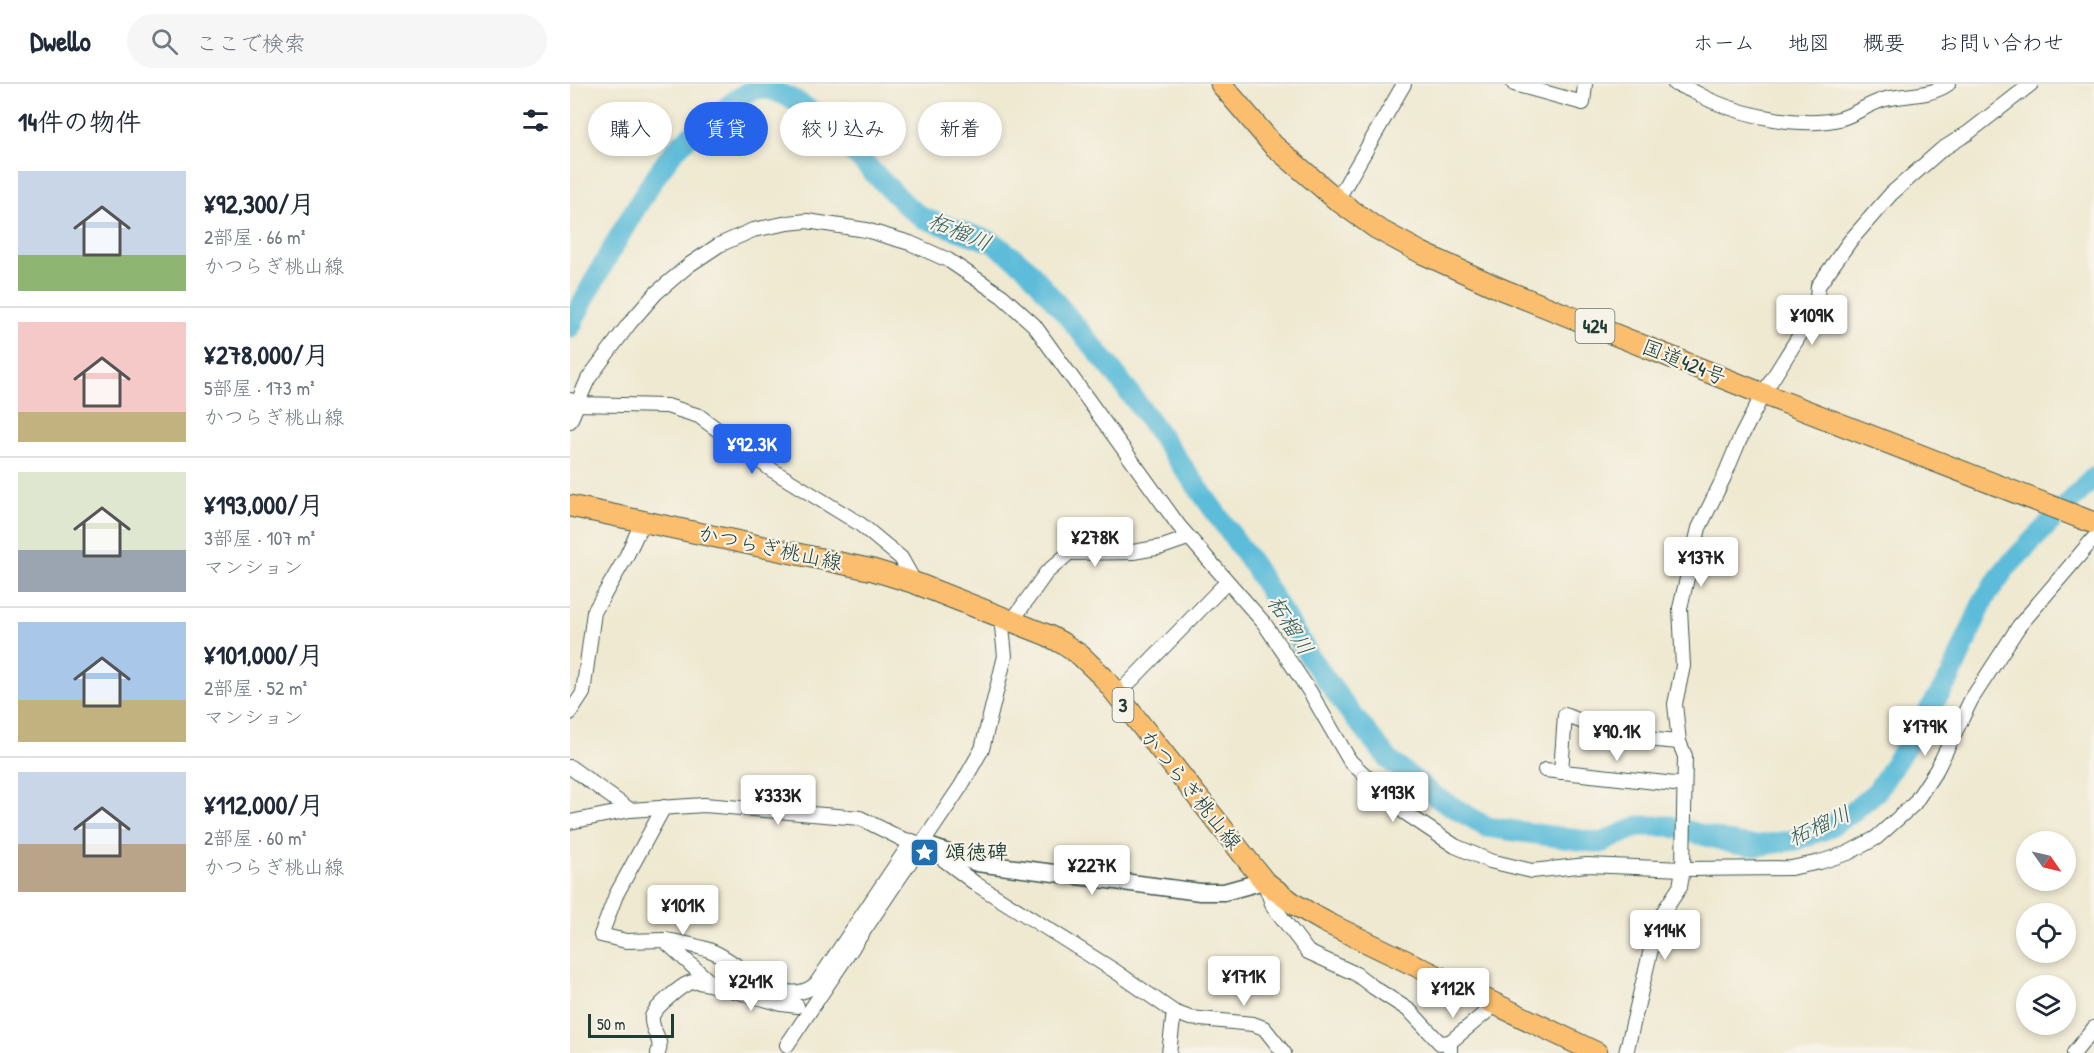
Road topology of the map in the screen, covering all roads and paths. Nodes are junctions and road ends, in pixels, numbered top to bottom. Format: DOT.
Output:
graph roads {
  1 [pos="1221,84"];
  2 [pos="1404,84"];
  3 [pos="1514,84"];
  4 [pos="1585,84"];
  5 [pos="1675,84"];
  6 [pos="1948,84"];
  7 [pos="2031,84"];
  8 [pos="1337,200"];
  9 [pos="1763,394"];
  10 [pos="573,402"];
  11 [pos="570,421"];
  12 [pos="570,506"];
  13 [pos="643,521"];
  14 [pos="2094,524"];
  15 [pos="1188,538"];
  16 [pos="2094,538"];
  17 [pos="1226,576"];
  18 [pos="915,583"];
  19 [pos="1006,619"];
  20 [pos="1116,696"];
  21 [pos="570,713"];
  22 [pos="1679,742"];
  23 [pos="570,766"];
  24 [pos="1545,770"];
  25 [pos="1562,772"];
  26 [pos="1685,788"];
  27 [pos="664,807"];
  28 [pos="630,810"];
  29 [pos="570,822"];
  30 [pos="918,842"];
  31 [pos="1683,869"];
  32 [pos="1264,881"];
  33 [pos="664,940"];
  34 [pos="713,985"];
  35 [pos="1496,1004"];
  36 [pos="797,1006"];
  37 [pos="1174,1012"];
  38 [pos="2094,1028"];
  39 [pos="787,1045"];
  40 [pos="1450,1048"];
  41 [pos="658,1053"];
  42 [pos="1169,1053"];
  43 [pos="1284,1053"];
  44 [pos="1597,1053"];
  45 [pos="1626,1053"];
  46 [pos="2074,1053"];
  1 -- 8 [label="main road, 国道424号 / 424"];
  2 -- 8 [label="street"];
  3 -- 4 [label="street"];
  5 -- 6 [label="street"];
  7 -- 9 [label="street"];
  8 -- 9 [label="main road, 国道424号 / 424"];
  9 -- 14 [label="main road, 国道424号 / 424"];
  9 -- 22 [label="street"];
  10 -- 11 [label="street"];
  10 -- 15 [label="street"];
  10 -- 18 [label="street"];
  12 -- 13 [label="main road, かつらぎ桃山線 / 3"];
  13 -- 18 [label="main road, かつらぎ桃山線 / 3"];
  13 -- 21 [label="street"];
  15 -- 17 [label="street"];
  15 -- 19 [label="street"];
  16 -- 31 [label="street"];
  17 -- 20 [label="street"];
  17 -- 31 [label="street"];
  18 -- 19 [label="main road, かつらぎ桃山線 / 3"];
  19 -- 20 [label="main road, かつらぎ桃山線 / 3"];
  19 -- 30 [label="street"];
  20 -- 32 [label="main road, かつらぎ桃山線 / 3"];
  22 -- 25 [label="street"];
  22 -- 26 [label="street"];
  23 -- 28 [label="street"];
  24 -- 25 [label="street"];
  25 -- 26 [label="street"];
  26 -- 31 [label="street"];
  27 -- 28 [label="street"];
  27 -- 30 [label="street"];
  27 -- 33 [label="street"];
  28 -- 29 [label="street"];
  30 -- 32 [label="street"];
  30 -- 33 [label="street"];
  30 -- 37 [label="street"];
  30 -- 39 [label="street"];
  31 -- 45 [label="street"];
  32 -- 35 [label="main road, かつらぎ桃山線 / 3"];
  32 -- 40 [label="street"];
  33 -- 34 [label="street"];
  34 -- 36 [label="street"];
  34 -- 41 [label="street"];
  35 -- 40 [label="street"];
  35 -- 44 [label="main road, かつらぎ桃山線 / 3"];
  37 -- 42 [label="street"];
  37 -- 43 [label="street"];
  38 -- 46 [label="street"];
}
